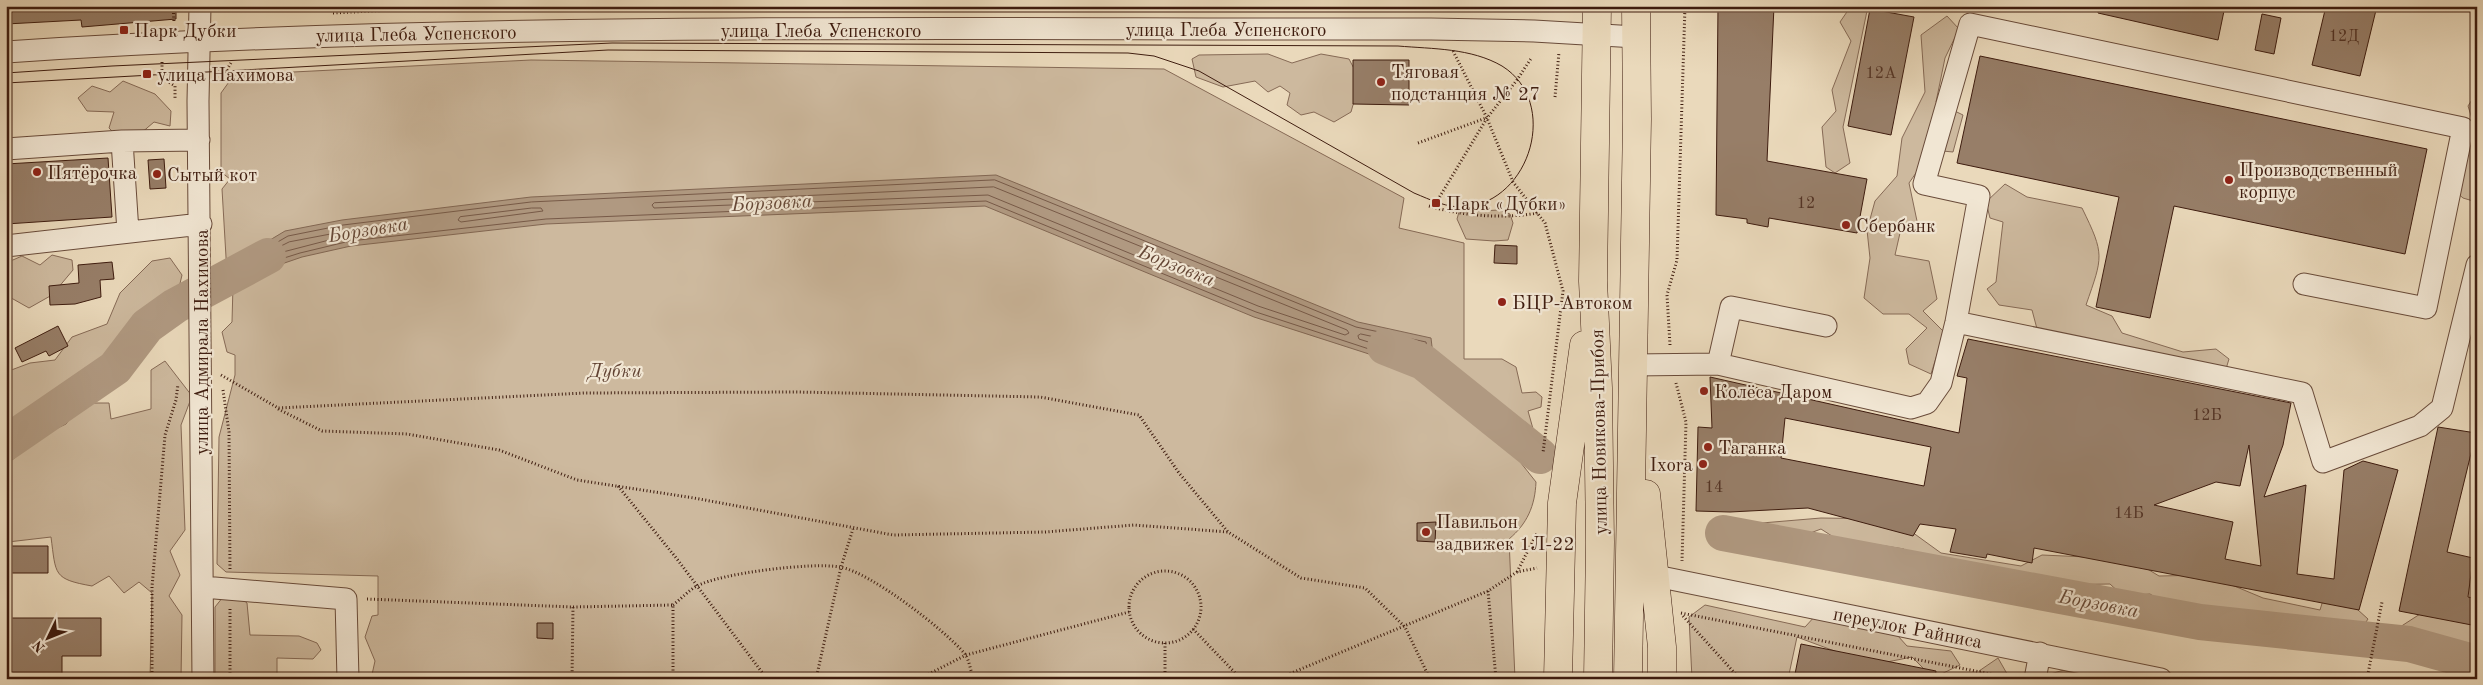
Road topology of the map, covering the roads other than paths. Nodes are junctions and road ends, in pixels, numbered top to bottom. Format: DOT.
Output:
graph roads {
  1 [pos="200,6"];
  2 [pos="1597,6"];
  3 [pos="1636,6"];
  4 [pos="1597,35"];
  5 [pos="1636,37"];
  6 [pos="200,41"];
  7 [pos="6,52"];
  8 [pos="199,140"];
  9 [pos="122,141"];
  10 [pos="6,149"];
  11 [pos="200,224"];
  12 [pos="128,232"];
  13 [pos="6,246"];
  14 [pos="2477,265"];
  15 [pos="1593,281"];
  16 [pos="2304,284"];
  17 [pos="1956,322"];
  18 [pos="1826,326"];
  19 [pos="1718,364"];
  20 [pos="1633,365"];
  21 [pos="1634,392"];
  22 [pos="1656,576"];
  23 [pos="203,587"];
  24 [pos="2040,653"];
  25 [pos="203,679"];
  26 [pos="348,679"];
  27 [pos="1558,679"];
  28 [pos="1598,679"];
  29 [pos="1628,679"];
  30 [pos="1662,679"];
  31 [pos="2034,679"];
  32 [pos="2161,679"];
  1 -- 6 [label="street, улица Адмирала Нахимова"];
  2 -- 4 [label="main road, улица Новикова-Прибоя"];
  3 -- 5 [label="main road, улица Новикова-Прибоя"];
  4 -- 5 [label="street, улица Глеба Успенского"];
  4 -- 6 [label="street, улица Глеба Успенского"];
  4 -- 15 [label="main road, улица Новикова-Прибоя"];
  5 -- 20 [label="main road, улица Новикова-Прибоя"];
  6 -- 7 [label="street, улица Глеба Успенского"];
  6 -- 8 [label="street, улица Адмирала Нахимова"];
  8 -- 9 [label="street"];
  8 -- 11 [label="street, улица Адмирала Нахимова"];
  9 -- 10 [label="street"];
  9 -- 12 [label="street"];
  11 -- 12 [label="street"];
  11 -- 23 [label="street, улица Адмирала Нахимова"];
  12 -- 13 [label="street"];
  14 -- 17 [label="street"];
  15 -- 27 [label="main road"];
  15 -- 28 [label="main road, улица Новикова-Прибоя"];
  16 -- 17 [label="street"];
  17 -- 19 [label="street"];
  18 -- 19 [label="street"];
  19 -- 20 [label="street"];
  20 -- 21 [label="main road, улица Новикова-Прибоя"];
  21 -- 22 [label="main road"];
  21 -- 29 [label="main road, улица Новикова-Прибоя"];
  22 -- 24 [label="street, переулок Райниса"];
  22 -- 30 [label="main road"];
  23 -- 25 [label="street, улица Адмирала Нахимова"];
  23 -- 26 [label="street"];
  24 -- 31 [label="street"];
  24 -- 32 [label="street, переулок Райниса"];
}
